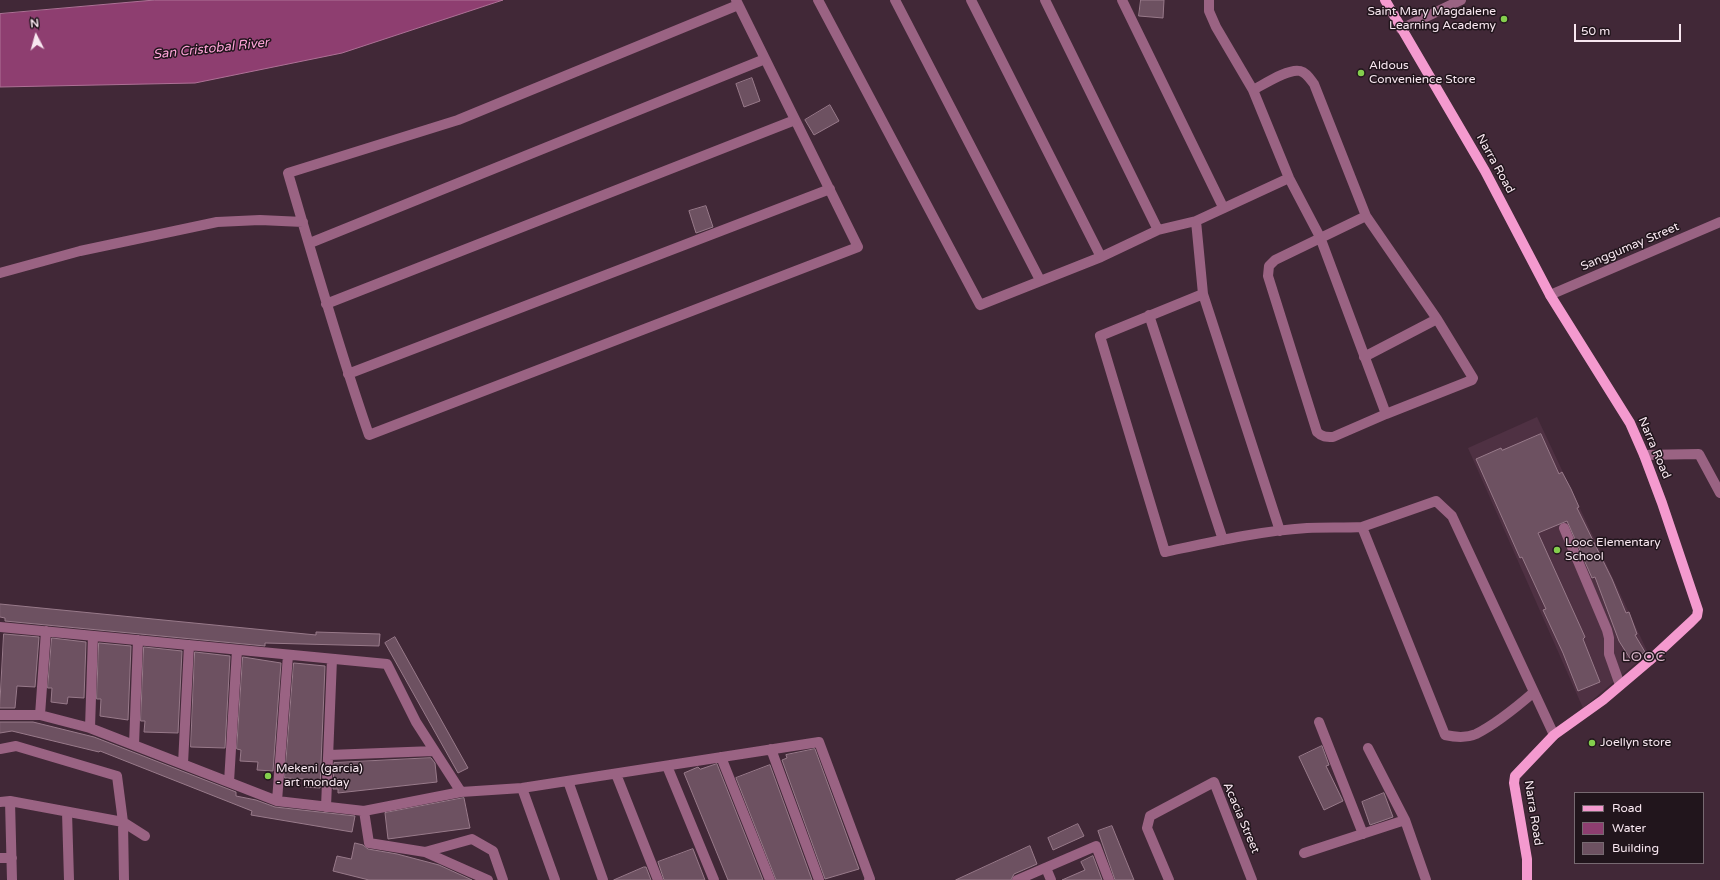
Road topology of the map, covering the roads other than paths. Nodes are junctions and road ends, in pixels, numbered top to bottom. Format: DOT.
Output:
graph roads {
  1 [pos="818,0"];
  2 [pos="895,0"];
  3 [pos="971,0"];
  4 [pos="1046,0"];
  5 [pos="1122,0"];
  6 [pos="1129,0"];
  7 [pos="1209,0"];
  8 [pos="1385,0"];
  9 [pos="1461,0"];
  10 [pos="737,3"];
  11 [pos="1129,12"];
  12 [pos="1401,29"];
  13 [pos="765,59"];
  14 [pos="1252,90"];
  15 [pos="795,120"];
  16 [pos="1289,178"];
  17 [pos="830,189"];
  18 [pos="1222,208"];
  19 [pos="1366,216"];
  20 [pos="1196,221"];
  21 [pos="303,222"];
  22 [pos="1720,222"];
  23 [pos="1158,230"];
  24 [pos="1320,238"];
  25 [pos="310,243"];
  26 [pos="1101,257"];
  27 [pos="0,273"];
  28 [pos="1040,280"];
  29 [pos="1204,294"];
  30 [pos="1550,296"];
  31 [pos="326,304"];
  32 [pos="1150,315"];
  33 [pos="1437,319"];
  34 [pos="1364,357"];
  35 [pos="348,374"];
  36 [pos="1386,414"];
  37 [pos="1644,455"];
  38 [pos="1720,493"];
  39 [pos="1362,528"];
  40 [pos="1564,528"];
  41 [pos="1280,531"];
  42 [pos="1223,540"];
  43 [pos="0,627"];
  44 [pos="46,631"];
  45 [pos="93,636"];
  46 [pos="138,640"];
  47 [pos="189,645"];
  48 [pos="237,650"];
  49 [pos="288,655"];
  50 [pos="332,659"];
  51 [pos="1620,685"];
  52 [pos="1534,692"];
  53 [pos="0,715"];
  54 [pos="40,715"];
  55 [pos="1319,722"];
  56 [pos="90,728"];
  57 [pos="1554,735"];
  58 [pos="134,745"];
  59 [pos="1368,748"];
  60 [pos="0,749"];
  61 [pos="771,749"];
  62 [pos="434,751"];
  63 [pos="329,755"];
  64 [pos="722,757"];
  65 [pos="183,764"];
  66 [pos="667,766"];
  67 [pos="616,774"];
  68 [pos="568,781"];
  69 [pos="229,782"];
  70 [pos="522,788"];
  71 [pos="461,792"];
  72 [pos="5,801"];
  73 [pos="276,801"];
  74 [pos="326,807"];
  75 [pos="67,812"];
  76 [pos="364,812"];
  77 [pos="1405,820"];
  78 [pos="123,822"];
  79 [pos="1363,834"];
  80 [pos="145,836"];
  81 [pos="425,852"];
  82 [pos="1304,853"];
  83 [pos="0,858"];
  84 [pos="12,858"];
  85 [pos="1046,868"];
  86 [pos="12,880"];
  87 [pos="69,880"];
  88 [pos="124,880"];
  89 [pos="488,880"];
  90 [pos="503,880"];
  91 [pos="555,880"];
  92 [pos="603,880"];
  93 [pos="658,880"];
  94 [pos="714,880"];
  95 [pos="770,880"];
  96 [pos="819,880"];
  97 [pos="869,880"];
  98 [pos="1017,880"];
  99 [pos="1051,880"];
  100 [pos="1109,880"];
  101 [pos="1169,880"];
  102 [pos="1252,880"];
  103 [pos="1426,880"];
  104 [pos="1527,880"];
  1 -- 28 [label="street"];
  2 -- 28 [label="street"];
  3 -- 26 [label="street"];
  4 -- 23 [label="street"];
  5 -- 11 [label="street"];
  6 -- 11 [label="street"];
  7 -- 14 [label="street"];
  8 -- 12 [label="main road, Narra Road"];
  9 -- 12 [label="street"];
  10 -- 13 [label="street"];
  10 -- 21 [label="street"];
  11 -- 18 [label="street"];
  12 -- 30 [label="main road, Narra Road"];
  13 -- 15 [label="street"];
  13 -- 25 [label="street"];
  14 -- 16 [label="street"];
  14 -- 19 [label="street"];
  15 -- 17 [label="street"];
  15 -- 31 [label="street"];
  16 -- 18 [label="street"];
  16 -- 24 [label="street"];
  17 -- 35 [label="street"];
  17 -- 35 [label="street"];
  18 -- 20 [label="street"];
  19 -- 24 [label="street"];
  19 -- 33 [label="street"];
  20 -- 23 [label="street"];
  20 -- 29 [label="street"];
  21 -- 25 [label="street"];
  21 -- 27 [label="street"];
  22 -- 30 [label="street, Sanggumay Street"];
  23 -- 26 [label="street"];
  24 -- 34 [label="street"];
  24 -- 36 [label="street"];
  25 -- 31 [label="street"];
  26 -- 28 [label="street"];
  29 -- 32 [label="street"];
  29 -- 41 [label="street"];
  30 -- 37 [label="main road, Narra Road"];
  31 -- 35 [label="street"];
  32 -- 42 [label="street"];
  32 -- 42 [label="street"];
  33 -- 34 [label="street"];
  33 -- 36 [label="street"];
  34 -- 36 [label="street"];
  37 -- 38 [label="street"];
  37 -- 51 [label="main road, Narra Road"];
  39 -- 41 [label="street"];
  39 -- 52 [label="street"];
  39 -- 52 [label="street"];
  40 -- 51 [label="street"];
  41 -- 42 [label="street"];
  43 -- 44 [label="street"];
  44 -- 45 [label="street"];
  44 -- 54 [label="street"];
  45 -- 46 [label="street"];
  45 -- 56 [label="street"];
  46 -- 47 [label="street"];
  46 -- 58 [label="street"];
  47 -- 48 [label="street"];
  47 -- 65 [label="street"];
  48 -- 49 [label="street"];
  48 -- 69 [label="street"];
  49 -- 50 [label="street"];
  49 -- 73 [label="street"];
  50 -- 62 [label="street"];
  50 -- 63 [label="street"];
  51 -- 57 [label="main road, Narra Road"];
  52 -- 57 [label="street"];
  53 -- 54 [label="street"];
  54 -- 56 [label="street"];
  55 -- 79 [label="street"];
  56 -- 58 [label="street"];
  57 -- 104 [label="main road, Narra Road"];
  58 -- 65 [label="street"];
  59 -- 77 [label="street"];
  60 -- 78 [label="street"];
  61 -- 64 [label="street"];
  61 -- 96 [label="street"];
  61 -- 97 [label="street"];
  62 -- 63 [label="street"];
  62 -- 71 [label="street"];
  63 -- 74 [label="street"];
  64 -- 66 [label="street"];
  64 -- 95 [label="street"];
  65 -- 69 [label="street"];
  66 -- 67 [label="street"];
  66 -- 94 [label="street"];
  67 -- 68 [label="street"];
  67 -- 93 [label="street"];
  68 -- 70 [label="street"];
  68 -- 92 [label="street"];
  69 -- 73 [label="street"];
  70 -- 71 [label="street"];
  70 -- 91 [label="street"];
  71 -- 76 [label="street"];
  72 -- 75 [label="street"];
  72 -- 84 [label="street"];
  73 -- 74 [label="street"];
  74 -- 76 [label="street"];
  75 -- 78 [label="street"];
  75 -- 87 [label="street"];
  76 -- 81 [label="street"];
  77 -- 79 [label="street"];
  77 -- 103 [label="street"];
  78 -- 80 [label="street"];
  78 -- 88 [label="street"];
  79 -- 82 [label="street"];
  81 -- 89 [label="street"];
  81 -- 90 [label="street"];
  83 -- 84 [label="street"];
  84 -- 86 [label="street"];
  85 -- 98 [label="street"];
  85 -- 99 [label="street"];
  85 -- 100 [label="street"];
  101 -- 102 [label="street, Acacia Street"];
}
